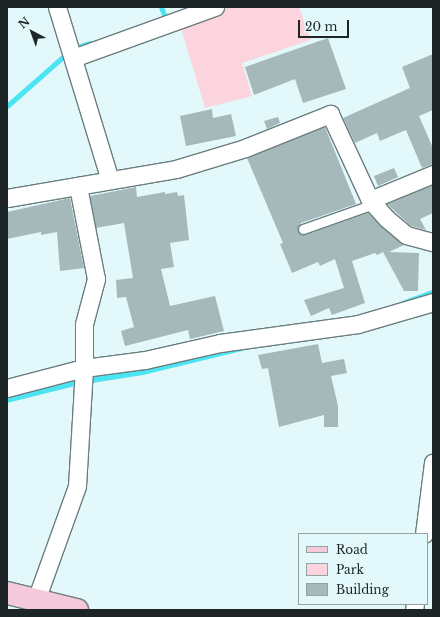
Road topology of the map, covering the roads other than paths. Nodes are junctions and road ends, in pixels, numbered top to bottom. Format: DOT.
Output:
graph roads {
  1 [pos="57,7"];
  2 [pos="215,7"];
  3 [pos="73,58"];
  4 [pos="433,174"];
  5 [pos="110,180"];
  6 [pos="78,186"];
  7 [pos="7,198"];
  8 [pos="372,202"];
  9 [pos="304,229"];
  10 [pos="433,242"];
  11 [pos="433,302"];
  12 [pos="84,377"];
  13 [pos="7,388"];
  14 [pos="433,463"];
  15 [pos="424,533"];
  16 [pos="7,593"];
  17 [pos="36,600"];
  18 [pos="77,610"];
  1 -- 3 [label="street"];
  2 -- 3 [label="street"];
  3 -- 5 [label="street"];
  4 -- 8 [label="street"];
  5 -- 6 [label="street"];
  5 -- 8 [label="street"];
  6 -- 7 [label="street"];
  6 -- 12 [label="street"];
  8 -- 9 [label="lane"];
  8 -- 10 [label="street"];
  11 -- 12 [label="street"];
  12 -- 13 [label="street"];
  12 -- 17 [label="street"];
  14 -- 15 [label="street"];
  16 -- 17 [label="main road"];
  17 -- 18 [label="main road"];
}
